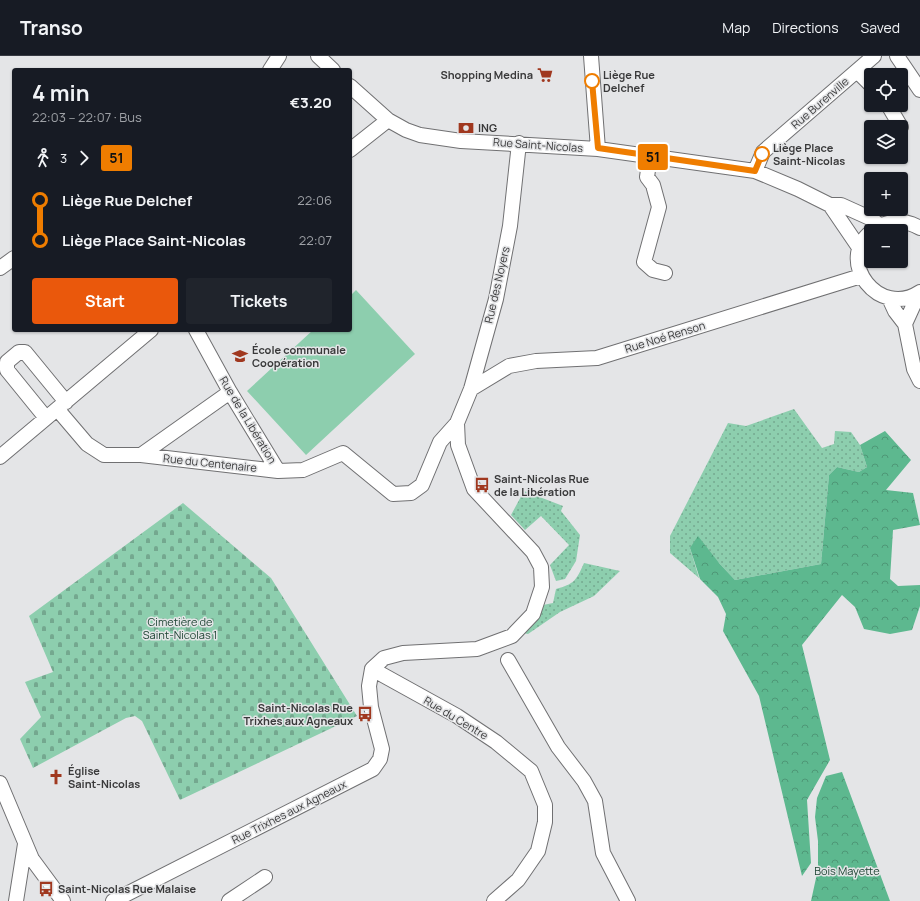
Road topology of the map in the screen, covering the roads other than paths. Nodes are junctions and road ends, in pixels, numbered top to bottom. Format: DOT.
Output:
graph roads {
  1 [pos="279,56"];
  2 [pos="318,56"];
  3 [pos="590,56"];
  4 [pos="874,56"];
  5 [pos="897,56"];
  6 [pos="271,68"];
  7 [pos="331,68"];
  8 [pos="857,71"];
  9 [pos="864,78"];
  10 [pos="352,88"];
  11 [pos="920,90"];
  12 [pos="388,120"];
  13 [pos="515,143"];
  14 [pos="352,148"];
  15 [pos="598,148"];
  16 [pos="650,156"];
  17 [pos="755,171"];
  18 [pos="830,205"];
  19 [pos="917,222"];
  20 [pos="873,224"];
  21 [pos="886,224"];
  22 [pos="864,241"];
  23 [pos="860,249"];
  24 [pos="12,259"];
  25 [pos="0,268"];
  26 [pos="665,273"];
  27 [pos="862,276"];
  28 [pos="917,294"];
  29 [pos="889,298"];
  30 [pos="905,324"];
  31 [pos="149,332"];
  32 [pos="197,332"];
  33 [pos="920,382"];
  34 [pos="470,389"];
  35 [pos="230,392"];
  36 [pos="62,406"];
  37 [pos="46,418"];
  38 [pos="457,423"];
  39 [pos="141,455"];
  40 [pos="0,457"];
  41 [pos="278,471"];
  42 [pos="508,660"];
  43 [pos="372,669"];
  44 [pos="0,783"];
  45 [pos="25,844"];
  46 [pos="265,877"];
  47 [pos="16,901"];
  48 [pos="63,901"];
  49 [pos="113,901"];
  50 [pos="229,901"];
  51 [pos="494,901"];
  52 [pos="628,901"];
  1 -- 6 [label="street"];
  2 -- 7 [label="street"];
  3 -- 15 [label="street"];
  4 -- 8 [label="street, Rue Burenville"];
  5 -- 11 [label="street"];
  8 -- 9 [label="street"];
  8 -- 17 [label="street, Rue Burenville"];
  10 -- 12 [label="street, Rue Saint-Nicolas"];
  12 -- 13 [label="street, Rue Saint-Nicolas"];
  12 -- 14 [label="street"];
  13 -- 15 [label="street, Rue Saint-Nicolas"];
  13 -- 34 [label="street, Rue des Noyers"];
  15 -- 16 [label="street, Rue Saint-Nicolas"];
  16 -- 17 [label="street, Rue Saint-Nicolas"];
  16 -- 26 [label="street"];
  17 -- 18 [label="street, Rue Saint-Nicolas"];
  18 -- 20 [label="street, Rue Saint-Nicolas"];
  18 -- 23 [label="street, Rue Saint-Nicolas"];
  19 -- 21 [label="street"];
  22 -- 23 [label="street"];
  23 -- 27 [label="street"];
  24 -- 25 [label="street"];
  27 -- 29 [label="street"];
  27 -- 34 [label="street, Rue Noé Renson"];
  28 -- 29 [label="street"];
  28 -- 30 [label="street"];
  29 -- 30 [label="street"];
  30 -- 33 [label="street"];
  31 -- 36 [label="street"];
  32 -- 35 [label="street, Rue de la Libération"];
  34 -- 38 [label="street, Rue des Noyers"];
  35 -- 39 [label="street, Rue du Centenaire"];
  35 -- 41 [label="street, Rue de la Libération"];
  36 -- 37 [label="street"];
  36 -- 37 [label="street, Rue du Centenaire"];
  36 -- 39 [label="street, Rue du Centenaire"];
  37 -- 40 [label="street"];
  38 -- 41 [label="street, Rue de la Libération"];
  38 -- 43 [label="street"];
  39 -- 41 [label="street, Rue du Centenaire"];
  42 -- 52 [label="street"];
  43 -- 49 [label="street, Rue Trixhes aux Agneaux"];
  43 -- 51 [label="street, Rue du Centre"];
  44 -- 45 [label="street"];
  45 -- 47 [label="street"];
  45 -- 48 [label="street"];
  46 -- 50 [label="street"];
}
